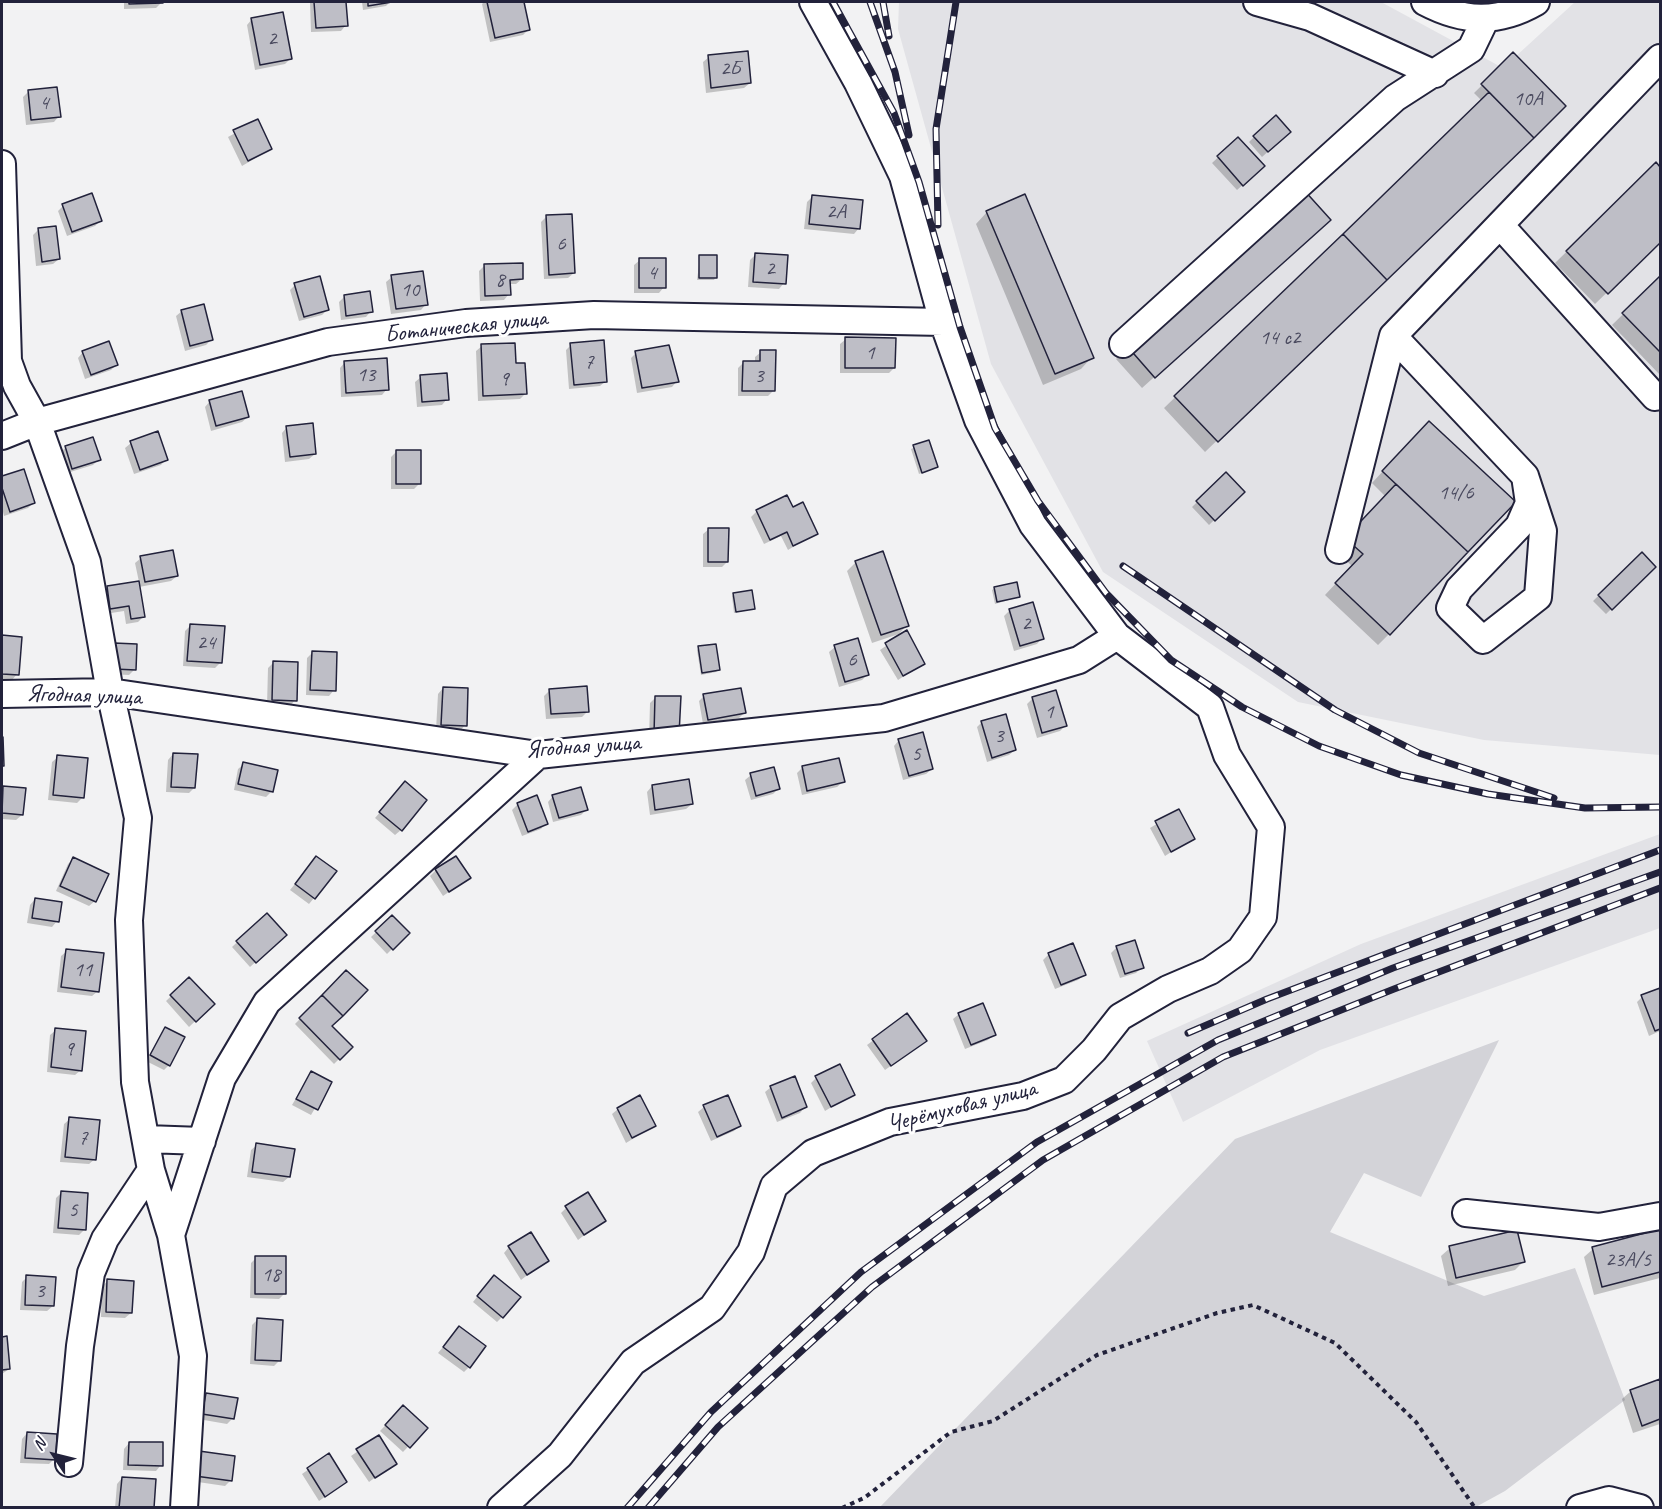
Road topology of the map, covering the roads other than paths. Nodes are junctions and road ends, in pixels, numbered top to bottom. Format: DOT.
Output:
graph roads {
  1 [pos="813,2"];
  2 [pos="1257,2"];
  3 [pos="1425,2"];
  4 [pos="1536,2"];
  5 [pos="1485,20"];
  6 [pos="1660,58"];
  7 [pos="1435,74"];
  8 [pos="2,164"];
  9 [pos="1500,225"];
  10 [pos="943,322"];
  11 [pos="1394,336"];
  12 [pos="1123,344"];
  13 [pos="1655,397"];
  14 [pos="37,422"];
  15 [pos="2,436"];
  16 [pos="1525,476"];
  17 [pos="1339,550"];
  18 [pos="1117,636"];
  19 [pos="110,692"];
  20 [pos="2,694"];
  21 [pos="538,755"];
  22 [pos="146,1139"];
  23 [pos="202,1141"];
  24 [pos="151,1170"];
  25 [pos="1466,1213"];
  26 [pos="1660,1216"];
  27 [pos="171,1235"];
  28 [pos="69,1464"];
  29 [pos="184,1508"];
  30 [pos="501,1508"];
  31 [pos="1580,1508"];
  32 [pos="1640,1508"];
  1 -- 10 [label="street, Черёмуховая улица"];
  2 -- 7 [label="street"];
  3 -- 5 [label="street"];
  4 -- 5 [label="street"];
  5 -- 7 [label="street"];
  6 -- 9 [label="street"];
  7 -- 12 [label="street"];
  8 -- 14 [label="street"];
  9 -- 11 [label="street"];
  9 -- 13 [label="street"];
  10 -- 14 [label="street, Ботаническая улица"];
  10 -- 18 [label="street, Черёмуховая улица"];
  11 -- 16 [label="street"];
  11 -- 17 [label="street"];
  14 -- 15 [label="street, Ботаническая улица"];
  14 -- 19 [label="street"];
  16 -- 16 [label="street"];
  18 -- 21 [label="street, Ягодная улица"];
  18 -- 30 [label="street, Черёмуховая улица"];
  19 -- 20 [label="street, Ягодная улица"];
  19 -- 21 [label="street, Ягодная улица"];
  19 -- 22 [label="street"];
  21 -- 23 [label="street"];
  22 -- 23 [label="street"];
  22 -- 24 [label="street"];
  23 -- 27 [label="street"];
  24 -- 27 [label="street"];
  24 -- 28 [label="street"];
  25 -- 26 [label="street"];
  27 -- 29 [label="street"];
  31 -- 32 [label="street"];
}
